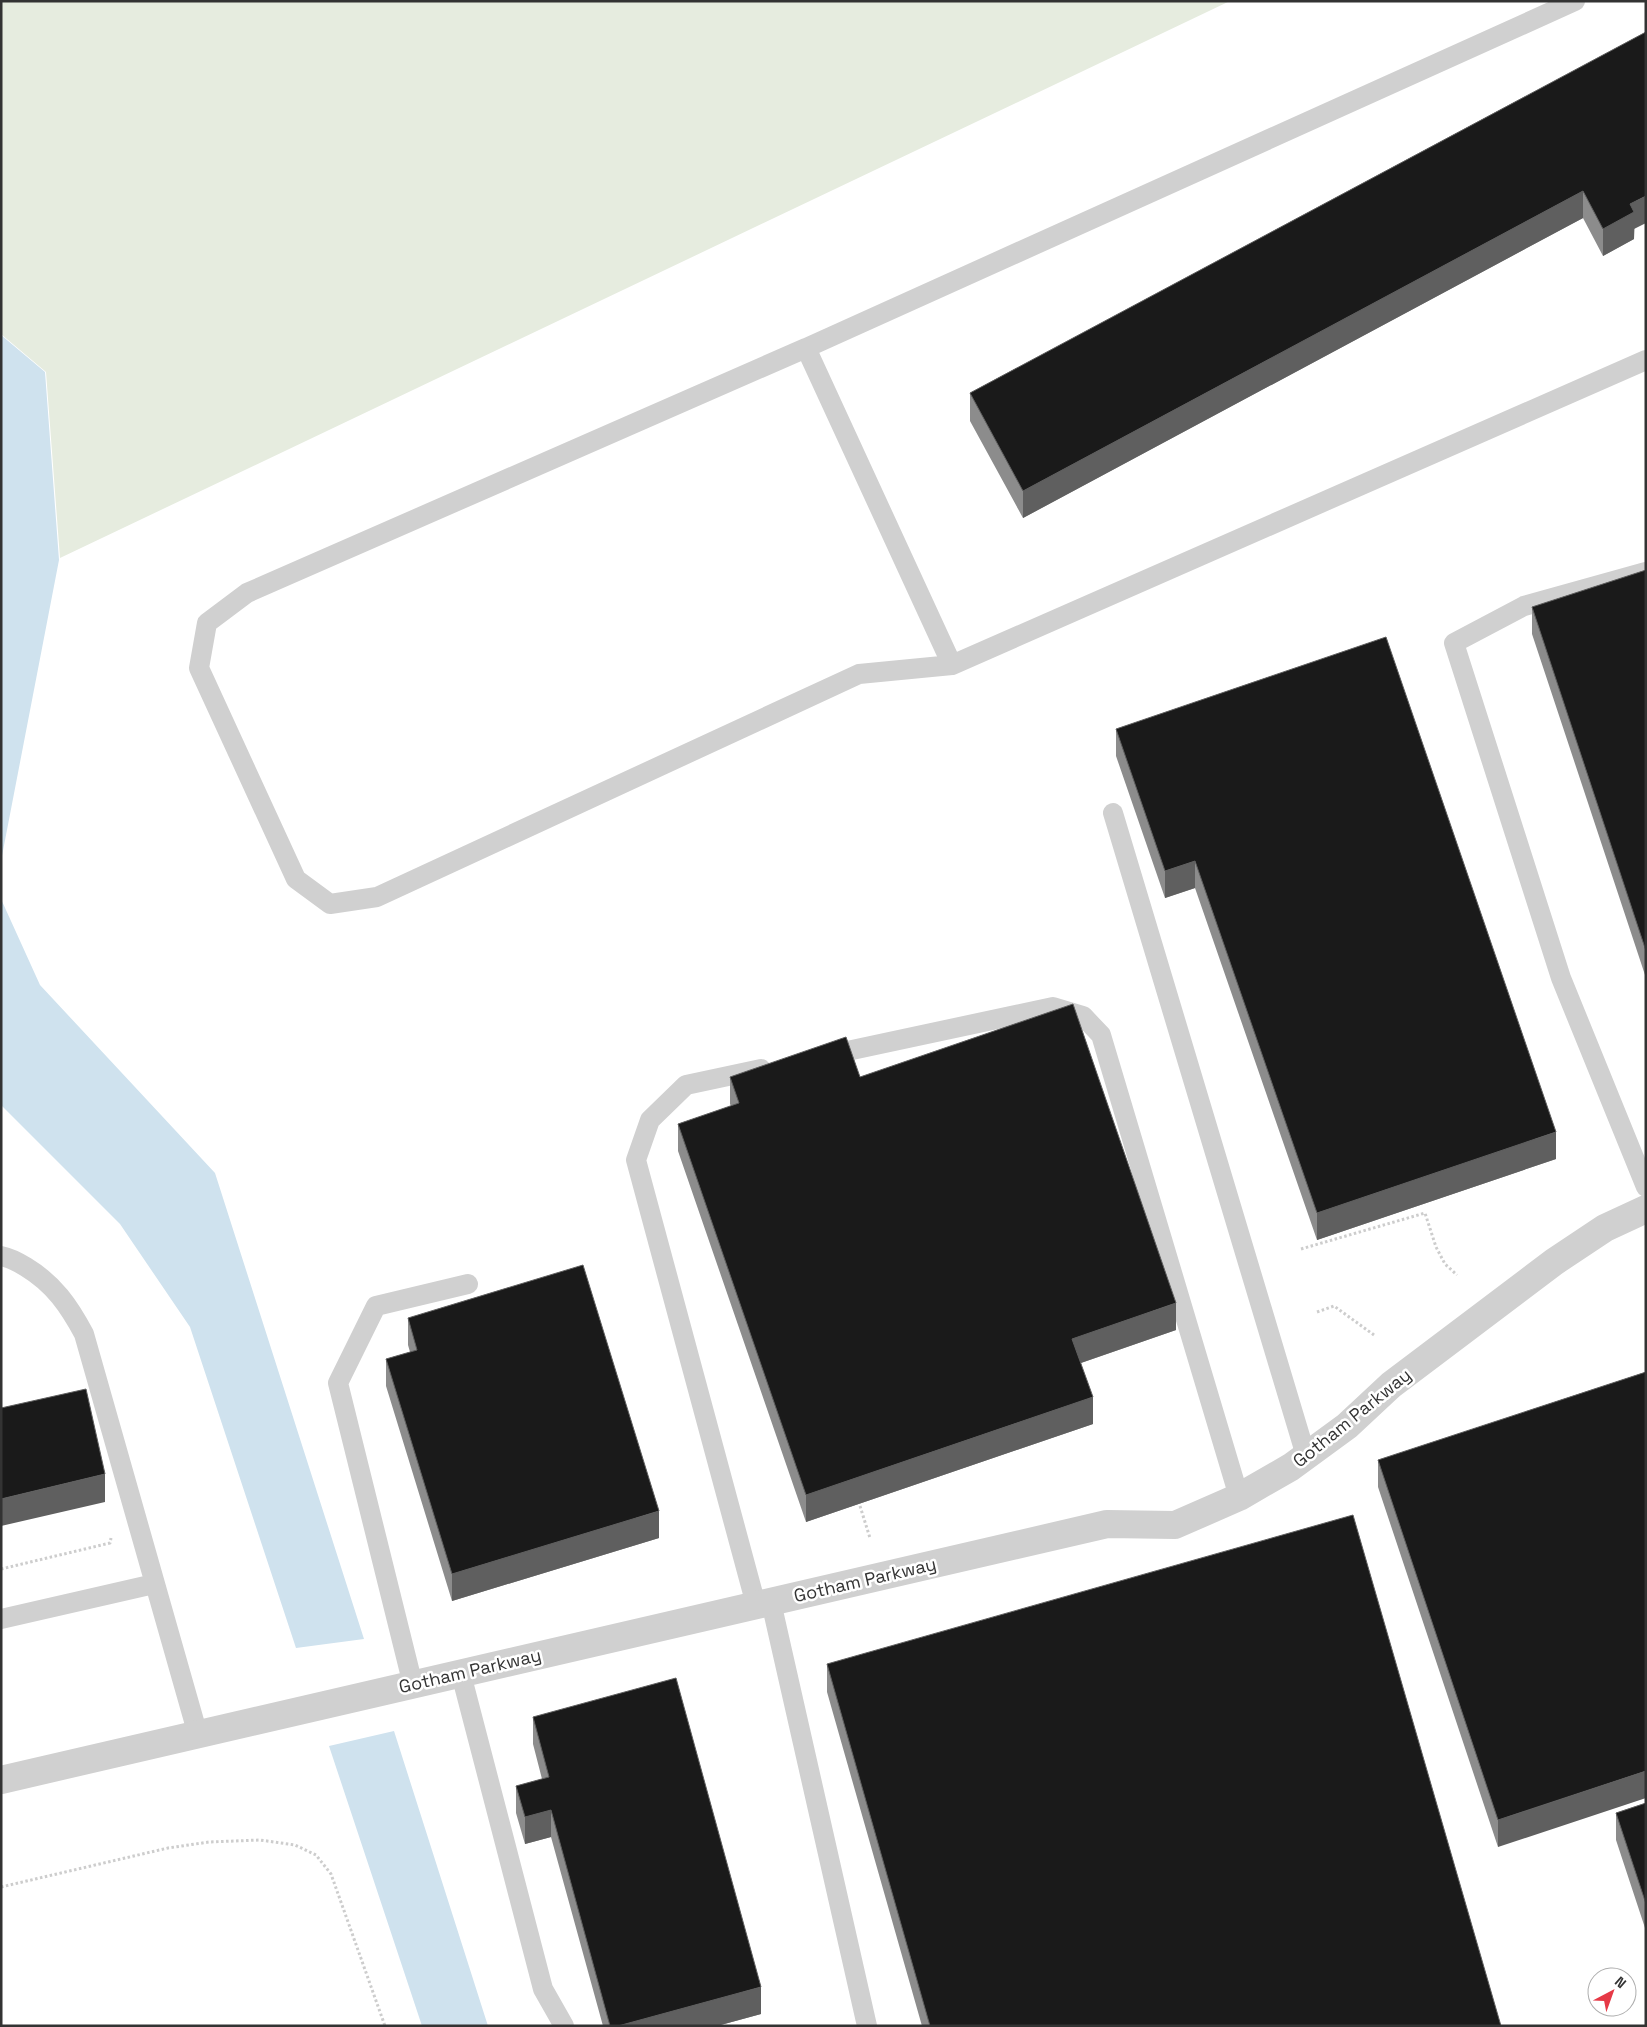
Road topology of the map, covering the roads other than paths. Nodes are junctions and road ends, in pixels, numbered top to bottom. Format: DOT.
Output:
graph roads {
  1 [pos="1575,1"];
  2 [pos="806,348"];
  3 [pos="1646,360"];
  4 [pos="1646,572"];
  5 [pos="952,665"];
  6 [pos="1113,813"];
  7 [pos="1646,1187"];
  8 [pos="1646,1209"];
  9 [pos="1,1256"];
  10 [pos="468,1284"];
  11 [pos="1306,1456"];
  12 [pos="1239,1497"];
  13 [pos="154,1584"];
  14 [pos="764,1604"];
  15 [pos="1,1619"];
  16 [pos="461,1674"];
  17 [pos="413,1685"];
  18 [pos="198,1735"];
  19 [pos="1,1780"];
  20 [pos="564,2026"];
  21 [pos="868,2026"];
  1 -- 2 [label="lane"];
  2 -- 5 [label="lane"];
  2 -- 5 [label="lane"];
  3 -- 5 [label="lane"];
  4 -- 7 [label="lane"];
  6 -- 11 [label="lane"];
  8 -- 11 [label="street, Gotham Parkway"];
  9 -- 13 [label="lane"];
  10 -- 17 [label="lane"];
  11 -- 12 [label="street, Gotham Parkway"];
  12 -- 14 [label="street, Gotham Parkway"];
  12 -- 14 [label="lane"];
  13 -- 15 [label="lane"];
  13 -- 18 [label="lane"];
  14 -- 16 [label="street, Gotham Parkway"];
  14 -- 21 [label="lane"];
  16 -- 17 [label="street, Gotham Parkway"];
  16 -- 20 [label="lane"];
  17 -- 18 [label="street, Gotham Parkway"];
  18 -- 19 [label="street, Gotham Parkway"];
}
